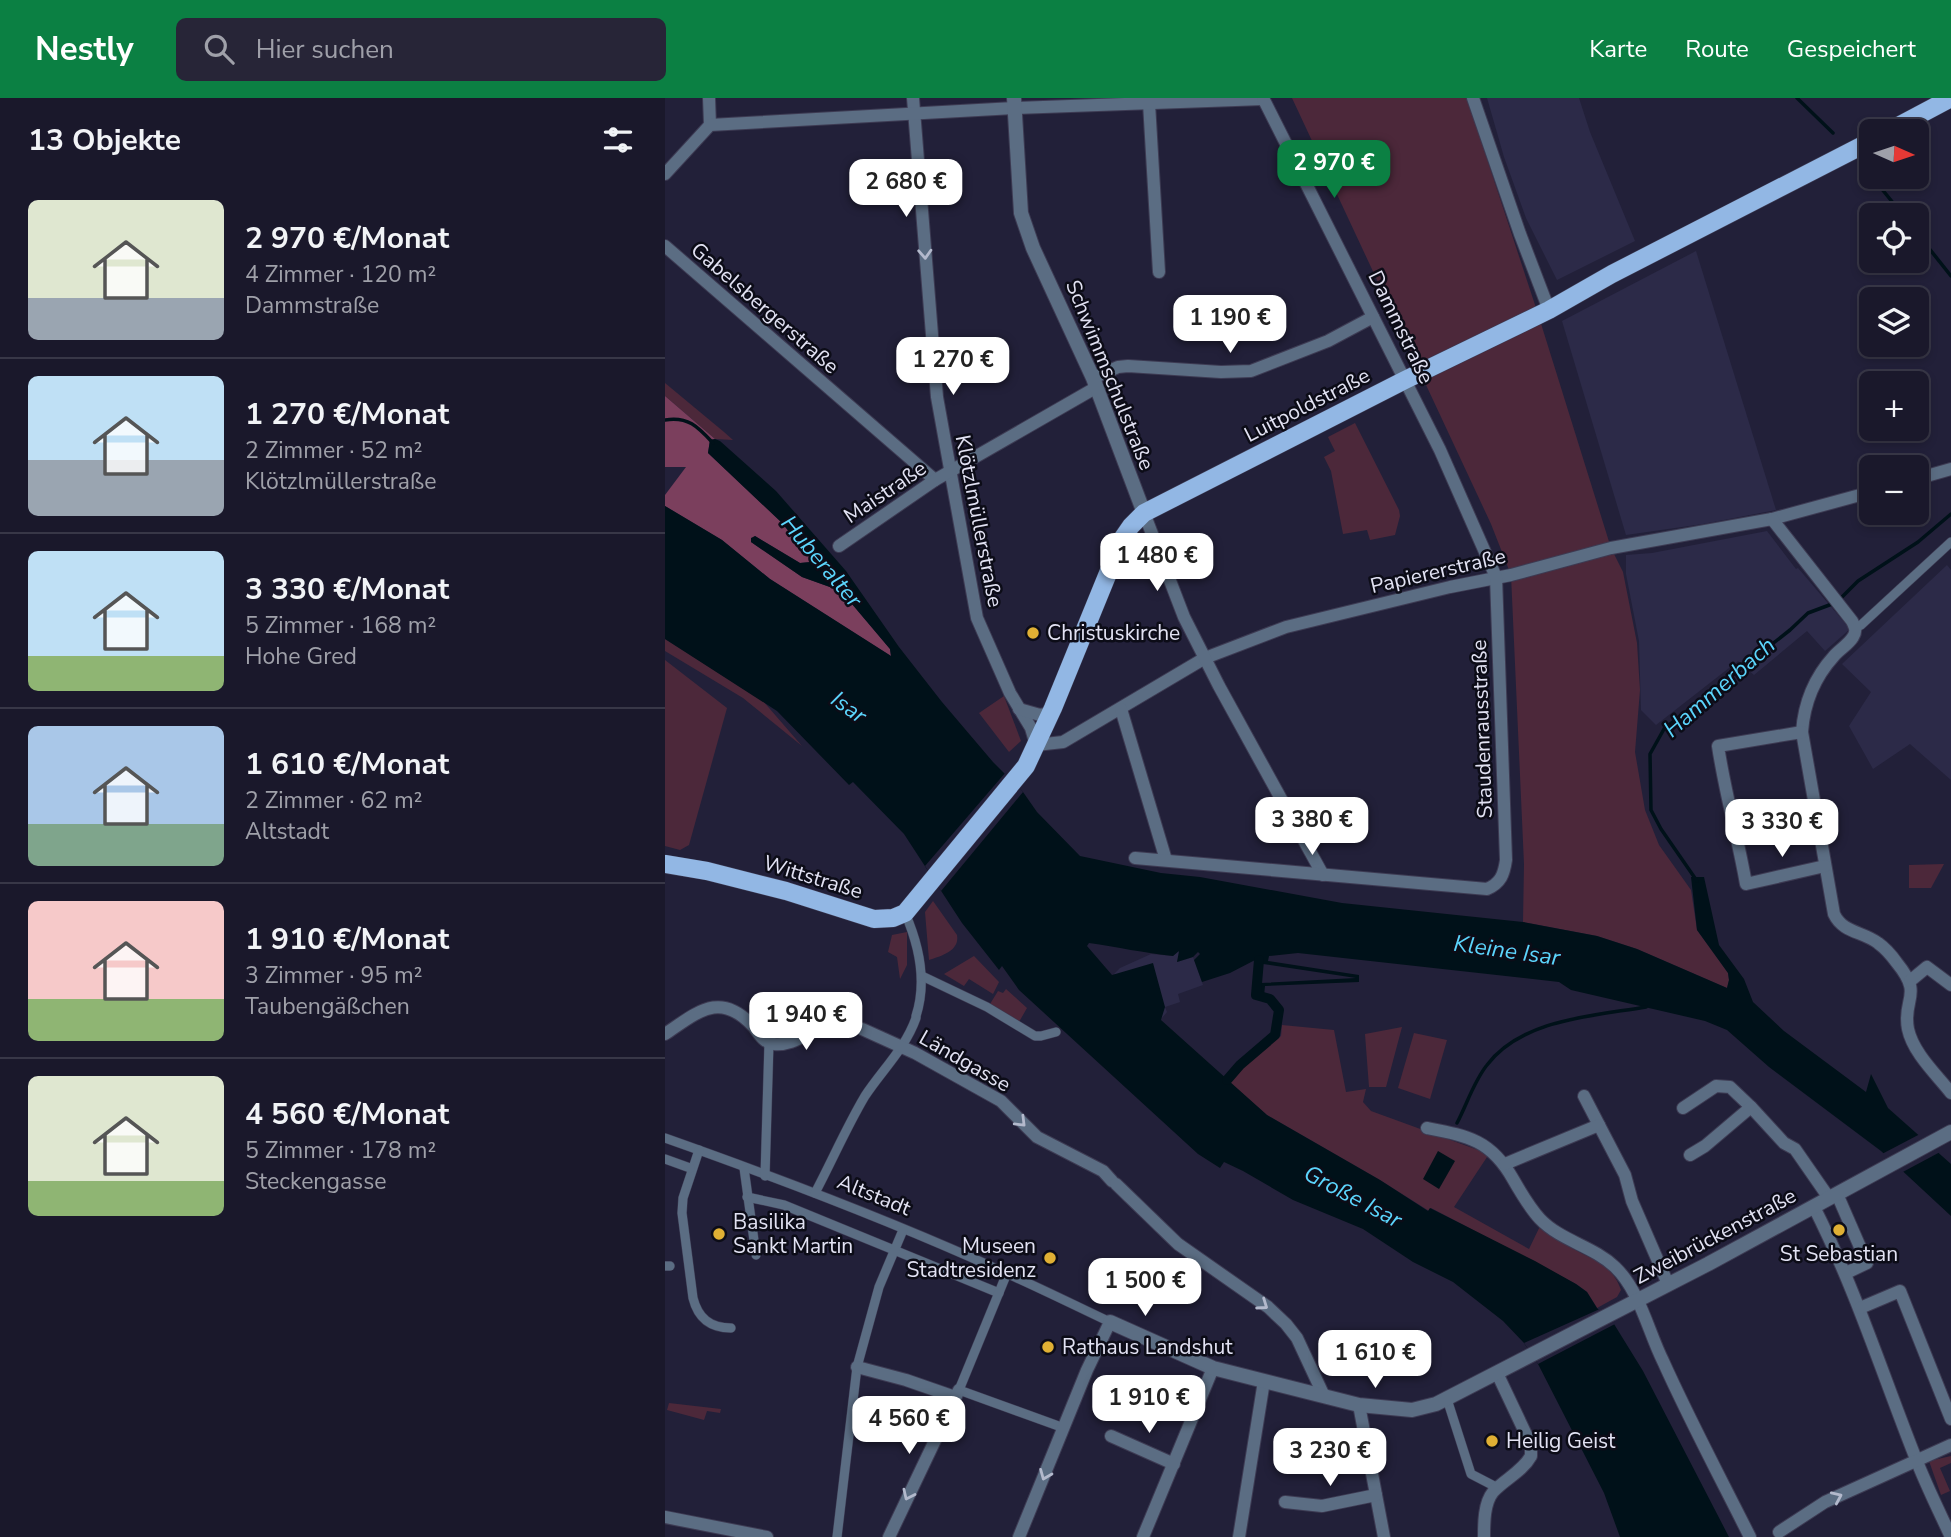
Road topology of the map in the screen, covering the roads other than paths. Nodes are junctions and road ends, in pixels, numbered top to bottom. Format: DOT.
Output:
graph roads {
  1 [pos="709,98"];
  2 [pos="913,98"];
  3 [pos="1263,98"];
  4 [pos="1473,98"];
  5 [pos="1951,99"];
  6 [pos="1014,103"];
  7 [pos="1149,103"];
  8 [pos="914,113"];
  9 [pos="1912,119"];
  10 [pos="710,125"];
  11 [pos="1859,147"];
  12 [pos="665,174"];
  13 [pos="665,246"];
  14 [pos="1159,272"];
  15 [pos="1549,310"];
  16 [pos="1373,317"];
  17 [pos="1405,380"];
  18 [pos="1095,383"];
  19 [pos="1951,468"];
  20 [pos="950,474"];
  21 [pos="1929,474"];
  22 [pos="935,480"];
  23 [pos="1859,495"];
  24 [pos="1145,513"];
  25 [pos="1772,519"];
  26 [pos="1951,542"];
  27 [pos="839,545"];
  28 [pos="1496,577"];
  29 [pos="1855,628"];
  30 [pos="1205,658"];
  31 [pos="1019,709"];
  32 [pos="1121,709"];
  33 [pos="1051,713"];
  34 [pos="1802,732"];
  35 [pos="1036,745"];
  36 [pos="1135,858"];
  37 [pos="1166,860"];
  38 [pos="665,864"];
  39 [pos="1825,866"];
  40 [pos="1323,875"];
  41 [pos="905,913"];
  42 [pos="922,976"];
  43 [pos="1951,985"];
  44 [pos="1911,987"];
  45 [pos="1056,1032"];
  46 [pos="665,1034"];
  47 [pos="769,1043"];
  48 [pos="902,1047"];
  49 [pos="1951,1093"];
  50 [pos="1584,1096"];
  51 [pos="1751,1107"];
  52 [pos="1683,1108"];
  53 [pos="1599,1125"];
  54 [pos="1427,1128"];
  55 [pos="1951,1132"];
  56 [pos="665,1138"];
  57 [pos="699,1150"];
  58 [pos="1690,1155"];
  59 [pos="665,1159"];
  60 [pos="1505,1164"];
  61 [pos="689,1168"];
  62 [pos="744,1168"];
  63 [pos="765,1176"];
  64 [pos="815,1194"];
  65 [pos="1833,1196"];
  66 [pos="747,1197"];
  67 [pos="1814,1207"];
  68 [pos="903,1230"];
  69 [pos="893,1250"];
  70 [pos="756,1255"];
  71 [pos="1007,1273"];
  72 [pos="1846,1273"];
  73 [pos="1668,1284"];
  74 [pos="998,1292"];
  75 [pos="1637,1300"];
  76 [pos="1860,1308"];
  77 [pos="1110,1322"];
  78 [pos="731,1328"];
  79 [pos="857,1367"];
  80 [pos="1213,1367"];
  81 [pos="1497,1373"];
  82 [pos="1264,1381"];
  83 [pos="957,1393"];
  84 [pos="1324,1396"];
  85 [pos="1447,1399"];
  86 [pos="1359,1405"];
  87 [pos="1951,1419"];
  88 [pos="1064,1428"];
  89 [pos="1111,1436"];
  90 [pos="1951,1445"];
  91 [pos="1917,1461"];
  92 [pos="1174,1464"];
  93 [pos="1498,1488"];
  94 [pos="1376,1495"];
  95 [pos="1285,1502"];
  96 [pos="665,1517"];
  97 [pos="1779,1532"];
  98 [pos="767,1537"];
  99 [pos="837,1537"];
  100 [pos="889,1537"];
  101 [pos="1019,1537"];
  102 [pos="1143,1537"];
  103 [pos="1239,1537"];
  104 [pos="1384,1537"];
  105 [pos="1484,1537"];
  106 [pos="1751,1537"];
  107 [pos="1951,1537"];
  1 -- 10 [label="street"];
  2 -- 8 [label="street, Klötzlmüllerstraße"];
  3 -- 7 [label="street"];
  3 -- 16 [label="street, Dammstraße"];
  4 -- 15 [label="street"];
  5 -- 9 [label="main road"];
  6 -- 7 [label="street"];
  6 -- 8 [label="street"];
  6 -- 18 [label="street, Schwimmschulstraße"];
  7 -- 14 [label="street"];
  8 -- 10 [label="street"];
  8 -- 20 [label="street, Klötzlmüllerstraße, one-way"];
  10 -- 12 [label="street"];
  11 -- 15 [label="main road, Luitpoldstraße"];
  13 -- 22 [label="street, Gabelsbergerstraße"];
  15 -- 17 [label="main road, Luitpoldstraße"];
  16 -- 17 [label="street, Dammstraße"];
  16 -- 18 [label="street, Maistraße"];
  17 -- 24 [label="main road, Luitpoldstraße"];
  17 -- 28 [label="street, Dammstraße"];
  18 -- 20 [label="street, Maistraße"];
  18 -- 24 [label="street, Schwimmschulstraße"];
  19 -- 21 [label="street"];
  20 -- 22 [label="street, Maistraße"];
  20 -- 31 [label="street, Klötzlmüllerstraße"];
  22 -- 27 [label="street, Maistraße"];
  23 -- 25 [label="street, Papiererstraße"];
  24 -- 30 [label="street, Schwimmschulstraße"];
  24 -- 33 [label="main road, Luitpoldstraße"];
  25 -- 28 [label="street, Papiererstraße"];
  25 -- 29 [label="street"];
  26 -- 29 [label="street"];
  28 -- 30 [label="street, Papiererstraße"];
  28 -- 40 [label="street, Staudenrausstraße"];
  29 -- 34 [label="street"];
  30 -- 32 [label="street, Papiererstraße"];
  30 -- 40 [label="street, Schwimmschulstraße"];
  31 -- 33 [label="street"];
  31 -- 35 [label="street, Klötzlmüllerstraße"];
  32 -- 35 [label="street, Papiererstraße"];
  32 -- 37 [label="street"];
  33 -- 35 [label="main road, Luitpoldstraße"];
  34 -- 39 [label="street"];
  34 -- 39 [label="street"];
  35 -- 41 [label="main road, Luitpoldstraße"];
  36 -- 37 [label="street"];
  37 -- 40 [label="street"];
  38 -- 41 [label="main road, Wittstraße"];
  39 -- 44 [label="street"];
  41 -- 42 [label="street"];
  42 -- 45 [label="street"];
  42 -- 48 [label="street"];
  43 -- 44 [label="street"];
  44 -- 49 [label="street"];
  46 -- 47 [label="street"];
  47 -- 48 [label="street, Ländgasse"];
  47 -- 63 [label="street"];
  48 -- 64 [label="street"];
  48 -- 84 [label="street, Ländgasse, one-way"];
  50 -- 53 [label="street"];
  51 -- 52 [label="street"];
  51 -- 58 [label="street"];
  51 -- 65 [label="street"];
  53 -- 60 [label="street"];
  53 -- 73 [label="street"];
  54 -- 60 [label="street"];
  55 -- 65 [label="street, Zweibrückenstraße"];
  56 -- 57 [label="street, Altstadt"];
  57 -- 62 [label="street, Altstadt"];
  57 -- 78 [label="street"];
  59 -- 61 [label="street"];
  60 -- 75 [label="street"];
  62 -- 63 [label="street, Altstadt"];
  62 -- 66 [label="street"];
  63 -- 64 [label="street, Altstadt"];
  64 -- 68 [label="street, Altstadt"];
  65 -- 67 [label="street, Zweibrückenstraße"];
  65 -- 72 [label="street"];
  66 -- 69 [label="street, Altstadt"];
  66 -- 70 [label="street"];
  67 -- 72 [label="street"];
  67 -- 73 [label="street, Zweibrückenstraße"];
  68 -- 69 [label="street"];
  68 -- 71 [label="street, Altstadt"];
  69 -- 74 [label="street, Altstadt"];
  69 -- 79 [label="street"];
  71 -- 74 [label="street"];
  71 -- 77 [label="street, Altstadt"];
  72 -- 76 [label="street"];
  73 -- 75 [label="street, Zweibrückenstraße"];
  74 -- 83 [label="street"];
  75 -- 81 [label="street, Zweibrückenstraße"];
  75 -- 106 [label="street"];
  76 -- 87 [label="street"];
  76 -- 91 [label="street"];
  77 -- 80 [label="street, Altstadt"];
  77 -- 88 [label="street"];
  79 -- 83 [label="street"];
  79 -- 99 [label="street"];
  80 -- 82 [label="street, Altstadt"];
  80 -- 92 [label="street"];
  81 -- 85 [label="street, Altstadt"];
  81 -- 93 [label="street"];
  82 -- 84 [label="street, Altstadt"];
  82 -- 103 [label="street"];
  83 -- 88 [label="street"];
  83 -- 100 [label="street, one-way"];
  84 -- 86 [label="street, Altstadt"];
  85 -- 86 [label="street, Altstadt"];
  85 -- 93 [label="street"];
  86 -- 94 [label="street"];
  88 -- 101 [label="street, one-way"];
  89 -- 92 [label="street"];
  90 -- 91 [label="street"];
  97 -- 91 [label="street, one-way"];
  91 -- 107 [label="street"];
  92 -- 102 [label="street"];
  93 -- 105 [label="street"];
  94 -- 95 [label="street"];
  94 -- 104 [label="street"];
  96 -- 98 [label="street"];
}
